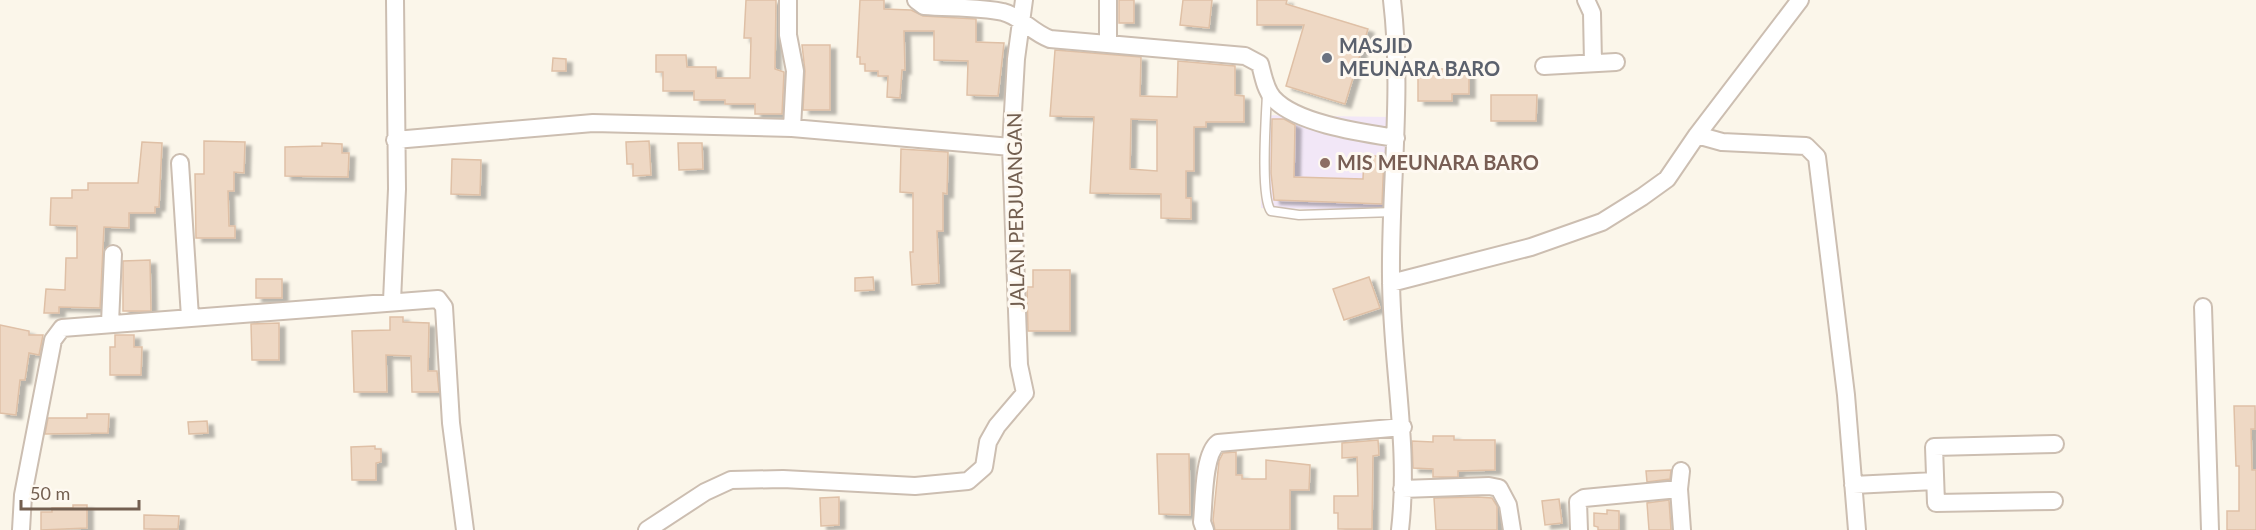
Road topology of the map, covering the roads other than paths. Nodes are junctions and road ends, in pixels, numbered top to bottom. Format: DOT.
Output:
graph roads {
  1 [pos="395,0"];
  2 [pos="788,0"];
  3 [pos="916,0"];
  4 [pos="1024,0"];
  5 [pos="1108,0"];
  6 [pos="1392,0"];
  7 [pos="1586,0"];
  8 [pos="1800,0"];
  9 [pos="1023,21"];
  10 [pos="1108,43"];
  11 [pos="1593,63"];
  12 [pos="1616,63"];
  13 [pos="1544,66"];
  14 [pos="1267,88"];
  15 [pos="792,128"];
  16 [pos="1697,135"];
  17 [pos="1396,138"];
  18 [pos="395,140"];
  19 [pos="1011,147"];
  20 [pos="180,163"];
  21 [pos="1394,212"];
  22 [pos="113,254"];
  23 [pos="1391,272"];
  24 [pos="392,301"];
  25 [pos="2203,307"];
  26 [pos="190,317"];
  27 [pos="110,323"];
  28 [pos="1403,428"];
  29 [pos="2055,444"];
  30 [pos="1682,471"];
  31 [pos="1935,482"];
  32 [pos="1853,485"];
  33 [pos="1402,489"];
  34 [pos="1679,489"];
  35 [pos="2054,501"];
  36 [pos="21,530"];
  37 [pos="465,530"];
  38 [pos="647,530"];
  39 [pos="1205,530"];
  40 [pos="1400,530"];
  41 [pos="1512,530"];
  42 [pos="1579,530"];
  43 [pos="1682,530"];
  44 [pos="1857,530"];
  45 [pos="2210,530"];
  1 -- 18 [label="street"];
  2 -- 15 [label="street"];
  3 -- 9 [label="street"];
  4 -- 9 [label="street, JALAN PERJUANGAN"];
  5 -- 10 [label="street"];
  6 -- 17 [label="street"];
  7 -- 11 [label="street"];
  8 -- 16 [label="street"];
  9 -- 10 [label="street"];
  9 -- 19 [label="street, JALAN PERJUANGAN"];
  10 -- 14 [label="street"];
  11 -- 12 [label="street"];
  11 -- 13 [label="street"];
  14 -- 17 [label="street"];
  14 -- 21 [label="lane"];
  15 -- 18 [label="street"];
  15 -- 19 [label="street"];
  16 -- 23 [label="street"];
  16 -- 32 [label="street"];
  17 -- 21 [label="street"];
  18 -- 24 [label="street"];
  19 -- 38 [label="street, JALAN PERJUANGAN"];
  20 -- 26 [label="street"];
  21 -- 23 [label="street"];
  22 -- 27 [label="street"];
  23 -- 28 [label="street"];
  24 -- 26 [label="street"];
  24 -- 37 [label="street"];
  25 -- 45 [label="street"];
  26 -- 27 [label="street"];
  27 -- 36 [label="street"];
  28 -- 33 [label="street"];
  28 -- 39 [label="street"];
  29 -- 31 [label="street"];
  30 -- 34 [label="street"];
  31 -- 32 [label="street"];
  31 -- 35 [label="street"];
  32 -- 44 [label="street"];
  33 -- 40 [label="street"];
  33 -- 41 [label="street"];
  34 -- 42 [label="street"];
  34 -- 43 [label="street"];
}
